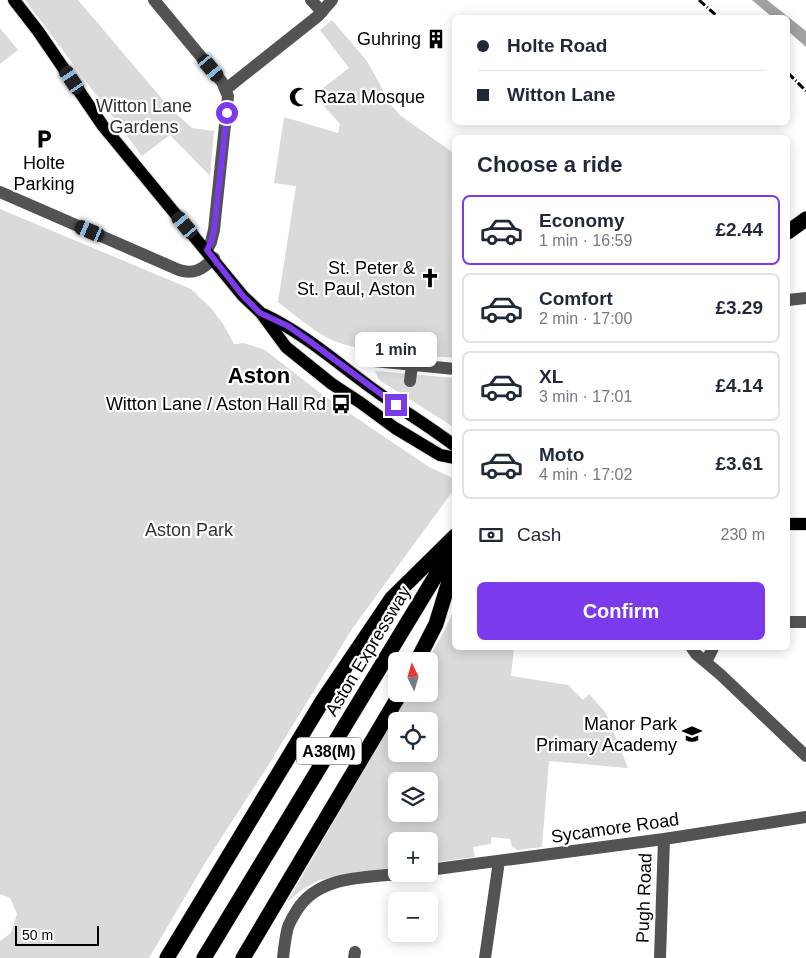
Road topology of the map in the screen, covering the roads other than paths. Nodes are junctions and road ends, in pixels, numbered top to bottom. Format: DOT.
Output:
graph roads {
  1 [pos="14,0"];
  2 [pos="154,0"];
  3 [pos="311,0"];
  4 [pos="332,0"];
  5 [pos="322,12"];
  6 [pos="226,89"];
  7 [pos="0,192"];
  8 [pos="806,219"];
  9 [pos="790,231"];
  10 [pos="210,254"];
  11 [pos="806,298"];
  12 [pos="790,300"];
  13 [pos="260,313"];
  14 [pos="374,360"];
  15 [pos="412,365"];
  16 [pos="452,369"];
  17 [pos="410,381"];
  18 [pos="452,444"];
  19 [pos="452,457"];
  20 [pos="790,524"];
  21 [pos="806,524"];
  22 [pos="452,539"];
  23 [pos="452,549"];
  24 [pos="452,572"];
  25 [pos="790,622"];
  26 [pos="806,622"];
  27 [pos="693,650"];
  28 [pos="712,650"];
  29 [pos="422,652"];
  30 [pos="706,662"];
  31 [pos="395,702"];
  32 [pos="806,756"];
  33 [pos="806,818"];
  34 [pos="664,840"];
  35 [pos="499,861"];
  36 [pos="438,869"];
  37 [pos="388,875"];
  38 [pos="167,958"];
  39 [pos="204,958"];
  40 [pos="243,958"];
  41 [pos="283,958"];
  42 [pos="485,958"];
  43 [pos="660,958"];
  1 -- 10 [label="main road"];
  2 -- 6 [label="street"];
  3 -- 5 [label="street"];
  4 -- 5 [label="street"];
  5 -- 6 [label="street"];
  6 -- 10 [label="street"];
  7 -- 10 [label="street"];
  8 -- 9 [label="highway"];
  10 -- 13 [label="main road"];
  11 -- 12 [label="street"];
  13 -- 18 [label="main road"];
  13 -- 19 [label="main road"];
  14 -- 15 [label="street"];
  15 -- 16 [label="street"];
  15 -- 17 [label="street"];
  20 -- 21 [label="main road"];
  22 -- 38 [label="highway"];
  23 -- 39 [label="highway, Aston Expressway / A38(M)"];
  24 -- 29 [label="highway"];
  25 -- 26 [label="street"];
  27 -- 30 [label="street"];
  28 -- 30 [label="street"];
  30 -- 32 [label="street"];
  31 -- 40 [label="highway"];
  33 -- 34 [label="street, Sycamore Road"];
  34 -- 35 [label="street, Sycamore Road"];
  34 -- 43 [label="street, Pugh Road"];
  35 -- 36 [label="street, Sycamore Road"];
  35 -- 42 [label="street"];
  37 -- 41 [label="street"];
}
